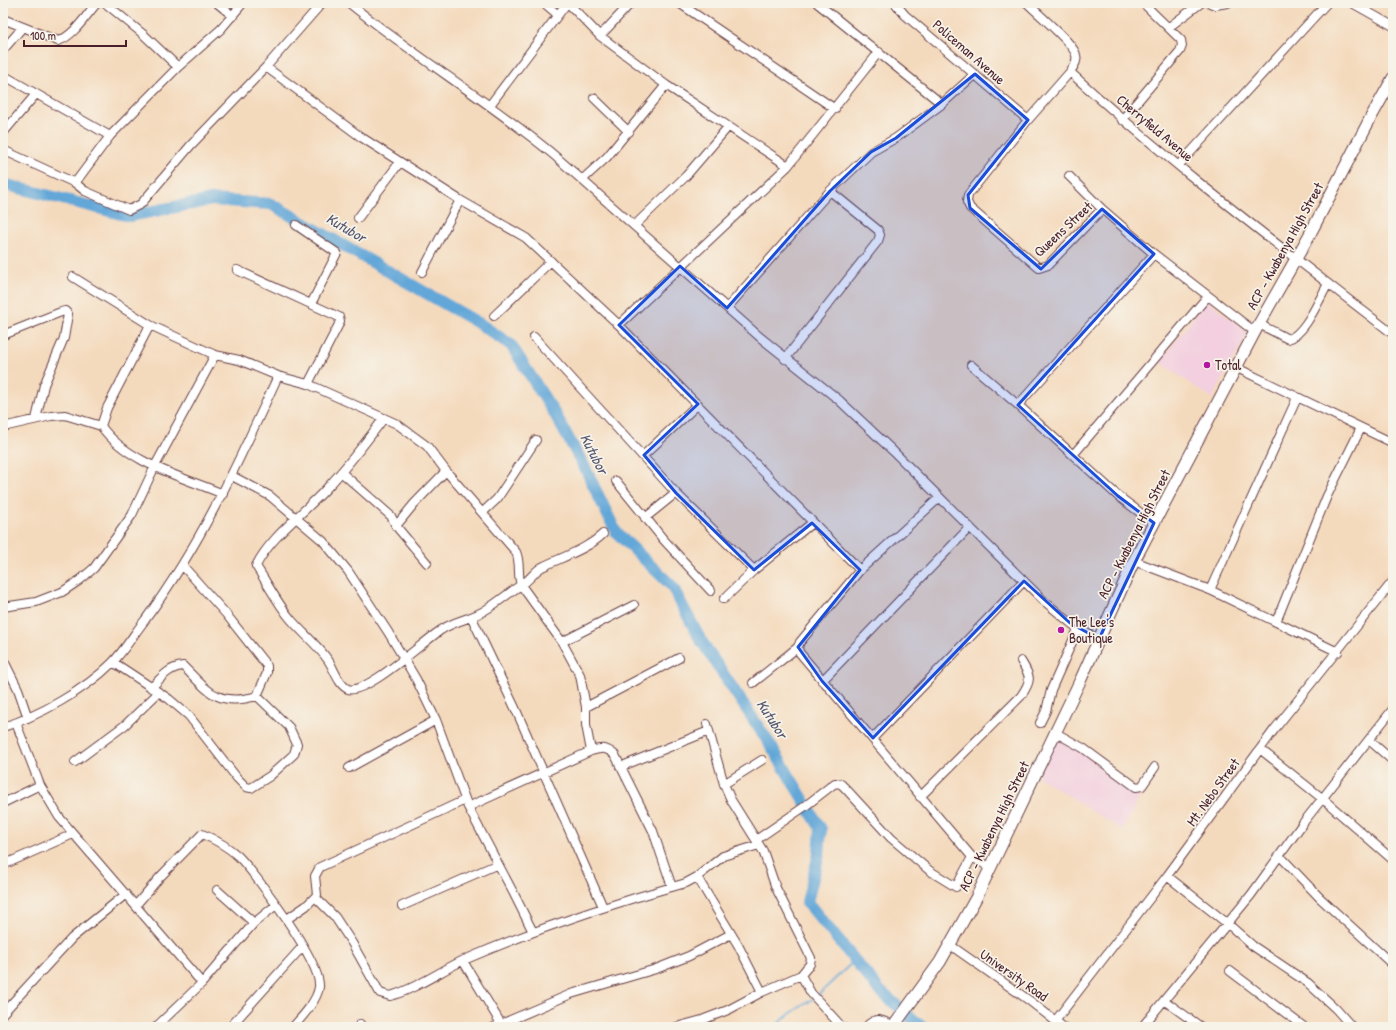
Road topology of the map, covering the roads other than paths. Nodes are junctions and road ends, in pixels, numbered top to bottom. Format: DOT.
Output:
graph roads {
  1 [pos="97,3"];
  2 [pos="105,3"];
  3 [pos="217,3"];
  4 [pos="244,3"];
  5 [pos="322,3"];
  6 [pos="349,3"];
  7 [pos="544,3"];
  8 [pos="567,3"];
  9 [pos="631,3"];
  10 [pos="679,3"];
  11 [pos="817,3"];
  12 [pos="895,3"];
  13 [pos="1027,3"];
  14 [pos="1143,3"];
  15 [pos="1200,3"];
  16 [pos="1210,3"];
  17 [pos="1228,3"];
  18 [pos="1327,3"];
  19 [pos="1352,3"];
  20 [pos="557,14"];
  21 [pos="233,16"];
  22 [pos="3,19"];
  23 [pos="1393,26"];
  24 [pos="23,27"];
  25 [pos="1170,27"];
  26 [pos="600,36"];
  27 [pos="3,50"];
  28 [pos="879,52"];
  29 [pos="178,67"];
  30 [pos="266,67"];
  31 [pos="1070,72"];
  32 [pos="975,74"];
  33 [pos="3,75"];
  34 [pos="1393,78"];
  35 [pos="666,85"];
  36 [pos="36,94"];
  37 [pos="594,98"];
  38 [pos="942,104"];
  39 [pos="490,105"];
  40 [pos="835,109"];
  41 [pos="1028,120"];
  42 [pos="1122,120"];
  43 [pos="728,127"];
  44 [pos="628,132"];
  45 [pos="3,133"];
  46 [pos="110,136"];
  47 [pos="3,150"];
  48 [pos="400,162"];
  49 [pos="1179,165"];
  50 [pos="788,166"];
  51 [pos="1069,176"];
  52 [pos="582,180"];
  53 [pos="76,183"];
  54 [pos="830,191"];
  55 [pos="460,200"];
  56 [pos="1102,208"];
  57 [pos="358,218"];
  58 [pos="296,225"];
  59 [pos="634,226"];
  60 [pos="1154,254"];
  61 [pos="1296,259"];
  62 [pos="551,261"];
  63 [pos="680,266"];
  64 [pos="236,270"];
  65 [pos="422,272"];
  66 [pos="73,278"];
  67 [pos="1328,284"];
  68 [pos="1207,297"];
  69 [pos="311,304"];
  70 [pos="727,308"];
  71 [pos="494,316"];
  72 [pos="150,325"];
  73 [pos="619,325"];
  74 [pos="1257,328"];
  75 [pos="1393,334"];
  76 [pos="3,335"];
  77 [pos="534,337"];
  78 [pos="215,355"];
  79 [pos="785,358"];
  80 [pos="971,365"];
  81 [pos="1237,368"];
  82 [pos="278,376"];
  83 [pos="308,384"];
  84 [pos="1297,398"];
  85 [pos="698,404"];
  86 [pos="1018,405"];
  87 [pos="384,418"];
  88 [pos="36,419"];
  89 [pos="3,426"];
  90 [pos="101,426"];
  91 [pos="1362,428"];
  92 [pos="536,440"];
  93 [pos="1393,443"];
  94 [pos="644,455"];
  95 [pos="1073,455"];
  96 [pos="155,466"];
  97 [pos="446,471"];
  98 [pos="341,472"];
  99 [pos="232,476"];
  100 [pos="616,481"];
  101 [pos="676,493"];
  102 [pos="223,494"];
  103 [pos="939,498"];
  104 [pos="483,512"];
  105 [pos="645,518"];
  106 [pos="297,519"];
  107 [pos="812,523"];
  108 [pos="1154,523"];
  109 [pos="396,526"];
  110 [pos="970,528"];
  111 [pos="603,534"];
  112 [pos="1134,561"];
  113 [pos="427,563"];
  114 [pos="182,565"];
  115 [pos="754,570"];
  116 [pos="860,570"];
  117 [pos="1024,581"];
  118 [pos="1393,581"];
  119 [pos="521,585"];
  120 [pos="1210,590"];
  121 [pos="711,591"];
  122 [pos="724,598"];
  123 [pos="634,604"];
  124 [pos="3,606"];
  125 [pos="472,618"];
  126 [pos="1276,622"];
  127 [pos="1078,629"];
  128 [pos="1099,639"];
  129 [pos="562,642"];
  130 [pos="798,647"];
  131 [pos="1338,652"];
  132 [pos="405,658"];
  133 [pos="679,658"];
  134 [pos="3,659"];
  135 [pos="1021,661"];
  136 [pos="113,662"];
  137 [pos="822,681"];
  138 [pos="753,683"];
  139 [pos="155,690"];
  140 [pos="257,696"];
  141 [pos="586,706"];
  142 [pos="1393,709"];
  143 [pos="28,718"];
  144 [pos="436,720"];
  145 [pos="16,723"];
  146 [pos="1040,723"];
  147 [pos="3,727"];
  148 [pos="1056,732"];
  149 [pos="872,738"];
  150 [pos="1369,740"];
  151 [pos="1260,750"];
  152 [pos="591,751"];
  153 [pos="762,760"];
  154 [pos="1393,761"];
  155 [pos="75,762"];
  156 [pos="620,767"];
  157 [pos="1155,767"];
  158 [pos="349,768"];
  159 [pos="543,773"];
  160 [pos="724,784"];
  161 [pos="40,785"];
  162 [pos="920,797"];
  163 [pos="1323,799"];
  164 [pos="3,802"];
  165 [pos="466,804"];
  166 [pos="73,834"];
  167 [pos="758,843"];
  168 [pos="1280,856"];
  169 [pos="972,857"];
  170 [pos="1393,860"];
  171 [pos="498,864"];
  172 [pos="3,865"];
  173 [pos="992,868"];
  174 [pos="1167,876"];
  175 [pos="697,877"];
  176 [pos="672,887"];
  177 [pos="217,890"];
  178 [pos="126,894"];
  179 [pos="315,897"];
  180 [pos="136,905"];
  181 [pos="276,905"];
  182 [pos="402,906"];
  183 [pos="604,907"];
  184 [pos="287,919"];
  185 [pos="254,923"];
  186 [pos="1228,924"];
  187 [pos="532,932"];
  188 [pos="731,934"];
  189 [pos="950,945"];
  190 [pos="303,946"];
  191 [pos="463,961"];
  192 [pos="1393,965"];
  193 [pos="1230,971"];
  194 [pos="801,975"];
  195 [pos="202,983"];
  196 [pos="762,992"];
  197 [pos="1165,1001"];
  198 [pos="3,1013"];
  199 [pos="1056,1020"];
  200 [pos="896,1023"];
  201 [pos="502,1025"];
  202 [pos="231,1026"];
  203 [pos="156,1027"];
  204 [pos="293,1027"];
  205 [pos="494,1027"];
  206 [pos="676,1027"];
  207 [pos="842,1027"];
  208 [pos="866,1027"];
  209 [pos="1063,1027"];
  210 [pos="1142,1027"];
  211 [pos="1201,1027"];
  212 [pos="1304,1027"];
  213 [pos="1352,1027"];
  1 -- 24 [label="street"];
  2 -- 29 [label="street"];
  3 -- 21 [label="street"];
  4 -- 21 [label="street"];
  5 -- 30 [label="street"];
  6 -- 39 [label="street"];
  7 -- 20 [label="street"];
  8 -- 20 [label="street"];
  8 -- 26 [label="street"];
  9 -- 26 [label="street"];
  10 -- 40 [label="street"];
  11 -- 28 [label="street"];
  12 -- 32 [label="street, Policeman Avenue"];
  13 -- 31 [label="street"];
  14 -- 25 [label="street"];
  15 -- 25 [label="street"];
  16 -- 17 [label="street"];
  18 -- 49 [label="street"];
  19 -- 23 [label="street"];
  20 -- 39 [label="street"];
  21 -- 29 [label="street"];
  22 -- 24 [label="street"];
  24 -- 27 [label="street"];
  25 -- 42 [label="street"];
  26 -- 35 [label="street"];
  28 -- 38 [label="street"];
  28 -- 40 [label="street"];
  29 -- 46 [label="street"];
  30 -- 48 [label="street"];
  30 -- 53 [label="street"];
  31 -- 41 [label="street, Queens Street"];
  31 -- 42 [label="street, Cherryfield Avenue"];
  32 -- 38 [label="street"];
  32 -- 41 [label="street, Policeman Avenue"];
  33 -- 36 [label="street"];
  34 -- 61 [label="main road, ACP - Kwabenya High Street"];
  35 -- 43 [label="street"];
  35 -- 44 [label="street"];
  36 -- 45 [label="street"];
  36 -- 46 [label="street"];
  37 -- 44 [label="street"];
  38 -- 54 [label="street"];
  39 -- 52 [label="street"];
  40 -- 50 [label="street"];
  41 -- 56 [label="street, Queens Street"];
  42 -- 49 [label="street, Cherryfield Avenue"];
  43 -- 50 [label="street"];
  43 -- 59 [label="street"];
  44 -- 52 [label="street"];
  46 -- 53 [label="street"];
  47 -- 53 [label="street"];
  48 -- 55 [label="street"];
  48 -- 57 [label="street"];
  49 -- 61 [label="street, Cherryfield Avenue"];
  50 -- 63 [label="street"];
  51 -- 56 [label="street"];
  52 -- 59 [label="street"];
  54 -- 70 [label="street"];
  54 -- 79 [label="street"];
  55 -- 62 [label="street"];
  55 -- 65 [label="street"];
  56 -- 60 [label="street, Queens Street"];
  58 -- 69 [label="street"];
  59 -- 63 [label="street"];
  60 -- 68 [label="street, Queens Street"];
  60 -- 86 [label="street"];
  61 -- 67 [label="street, Cherryfield Avenue"];
  61 -- 74 [label="main road, ACP - Kwabenya High Street"];
  62 -- 71 [label="street"];
  62 -- 73 [label="street"];
  63 -- 70 [label="street"];
  63 -- 73 [label="street"];
  64 -- 69 [label="street"];
  66 -- 72 [label="street"];
  67 -- 74 [label="street, Queens Street"];
  67 -- 75 [label="street, Cherryfield Avenue"];
  68 -- 74 [label="street, Queens Street"];
  68 -- 95 [label="street"];
  69 -- 83 [label="street"];
  70 -- 79 [label="street"];
  72 -- 78 [label="street"];
  72 -- 90 [label="street"];
  73 -- 85 [label="street"];
  74 -- 81 [label="main road, ACP - Kwabenya High Street"];
  76 -- 88 [label="street"];
  77 -- 94 [label="street"];
  78 -- 82 [label="street"];
  78 -- 96 [label="street"];
  79 -- 103 [label="street"];
  80 -- 86 [label="street"];
  81 -- 84 [label="street"];
  81 -- 108 [label="main road, ACP - Kwabenya High Street"];
  82 -- 83 [label="street"];
  82 -- 99 [label="street"];
  83 -- 87 [label="street"];
  84 -- 91 [label="street"];
  84 -- 120 [label="street"];
  85 -- 94 [label="street"];
  85 -- 107 [label="street"];
  86 -- 95 [label="street"];
  87 -- 97 [label="street"];
  87 -- 98 [label="street"];
  88 -- 89 [label="street"];
  88 -- 90 [label="street"];
  90 -- 96 [label="street"];
  91 -- 93 [label="street"];
  91 -- 126 [label="street"];
  92 -- 104 [label="street"];
  94 -- 101 [label="street"];
  95 -- 108 [label="street"];
  96 -- 102 [label="street"];
  96 -- 124 [label="street"];
  97 -- 104 [label="street"];
  97 -- 109 [label="street"];
  98 -- 106 [label="street"];
  98 -- 109 [label="street"];
  99 -- 102 [label="street"];
  99 -- 106 [label="street"];
  100 -- 105 [label="street"];
  101 -- 105 [label="street"];
  101 -- 115 [label="street"];
  102 -- 114 [label="street"];
  103 -- 110 [label="street"];
  103 -- 116 [label="street"];
  104 -- 119 [label="street"];
  105 -- 121 [label="street"];
  106 -- 132 [label="street"];
  106 -- 132 [label="street"];
  107 -- 115 [label="street"];
  107 -- 116 [label="street"];
  108 -- 112 [label="main road, ACP - Kwabenya High Street"];
  109 -- 113 [label="street"];
  110 -- 117 [label="street"];
  110 -- 137 [label="street"];
  111 -- 119 [label="street"];
  112 -- 120 [label="street"];
  112 -- 128 [label="main road, ACP - Kwabenya High Street"];
  114 -- 136 [label="street"];
  114 -- 140 [label="street"];
  115 -- 122 [label="street"];
  116 -- 130 [label="street"];
  117 -- 127 [label="street"];
  117 -- 149 [label="street"];
  118 -- 131 [label="street, Mt. Nebo Street"];
  119 -- 125 [label="street"];
  119 -- 129 [label="street"];
  120 -- 126 [label="street"];
  123 -- 129 [label="street"];
  125 -- 132 [label="street"];
  125 -- 159 [label="street"];
  126 -- 131 [label="street"];
  127 -- 128 [label="street"];
  127 -- 146 [label="street"];
  128 -- 148 [label="main road, ACP - Kwabenya High Street"];
  129 -- 141 [label="street"];
  130 -- 137 [label="street"];
  130 -- 138 [label="street"];
  131 -- 151 [label="street, Mt. Nebo Street"];
  132 -- 144 [label="street"];
  133 -- 141 [label="street"];
  134 -- 143 [label="street"];
  135 -- 162 [label="street"];
  136 -- 139 [label="street"];
  136 -- 143 [label="street"];
  137 -- 149 [label="street"];
  139 -- 140 [label="street"];
  139 -- 140 [label="street"];
  139 -- 155 [label="street"];
  141 -- 152 [label="street"];
  142 -- 150 [label="street"];
  143 -- 145 [label="street"];
  144 -- 158 [label="street"];
  144 -- 165 [label="street"];
  145 -- 147 [label="street"];
  145 -- 161 [label="street"];
  148 -- 157 [label="street"];
  148 -- 173 [label="main road, ACP - Kwabenya High Street"];
  149 -- 162 [label="street"];
  150 -- 154 [label="street"];
  150 -- 163 [label="street"];
  151 -- 163 [label="street"];
  151 -- 174 [label="street, Mt. Nebo Street"];
  152 -- 156 [label="street"];
  152 -- 159 [label="street"];
  153 -- 160 [label="street"];
  156 -- 160 [label="street"];
  156 -- 176 [label="street"];
  159 -- 165 [label="street"];
  159 -- 183 [label="street"];
  160 -- 167 [label="street"];
  161 -- 164 [label="street"];
  161 -- 166 [label="street"];
  162 -- 169 [label="street"];
  163 -- 168 [label="street"];
  163 -- 170 [label="street"];
  165 -- 171 [label="street"];
  165 -- 179 [label="street"];
  166 -- 172 [label="street"];
  166 -- 178 [label="street"];
  167 -- 169 [label="street"];
  167 -- 175 [label="street"];
  167 -- 194 [label="street"];
  168 -- 186 [label="street"];
  168 -- 192 [label="street"];
  169 -- 173 [label="street"];
  171 -- 182 [label="street"];
  171 -- 187 [label="street"];
  173 -- 189 [label="main road, ACP - Kwabenya High Street"];
  174 -- 186 [label="street"];
  174 -- 199 [label="street, Mt. Nebo Street"];
  175 -- 176 [label="street"];
  175 -- 188 [label="street"];
  176 -- 183 [label="street"];
  177 -- 185 [label="street"];
  178 -- 180 [label="street"];
  178 -- 198 [label="street"];
  179 -- 184 [label="street"];
  179 -- 191 [label="street"];
  180 -- 181 [label="street"];
  180 -- 195 [label="street"];
  181 -- 184 [label="street"];
  181 -- 185 [label="street"];
  183 -- 187 [label="street"];
  184 -- 190 [label="street"];
  185 -- 195 [label="street"];
  186 -- 197 [label="street"];
  186 -- 213 [label="street"];
  187 -- 191 [label="street"];
  188 -- 196 [label="street"];
  188 -- 201 [label="street"];
  189 -- 199 [label="street, University Road"];
  189 -- 200 [label="main road, ACP - Kwabenya High Street"];
  190 -- 202 [label="street"];
  190 -- 204 [label="street"];
  191 -- 201 [label="street"];
  193 -- 212 [label="street"];
  194 -- 196 [label="street"];
  194 -- 207 [label="street"];
  195 -- 203 [label="street"];
  196 -- 206 [label="street"];
  197 -- 210 [label="street"];
  197 -- 211 [label="street"];
  199 -- 209 [label="street, University Road"];
  200 -- 208 [label="street"];
  201 -- 205 [label="street"];
}
